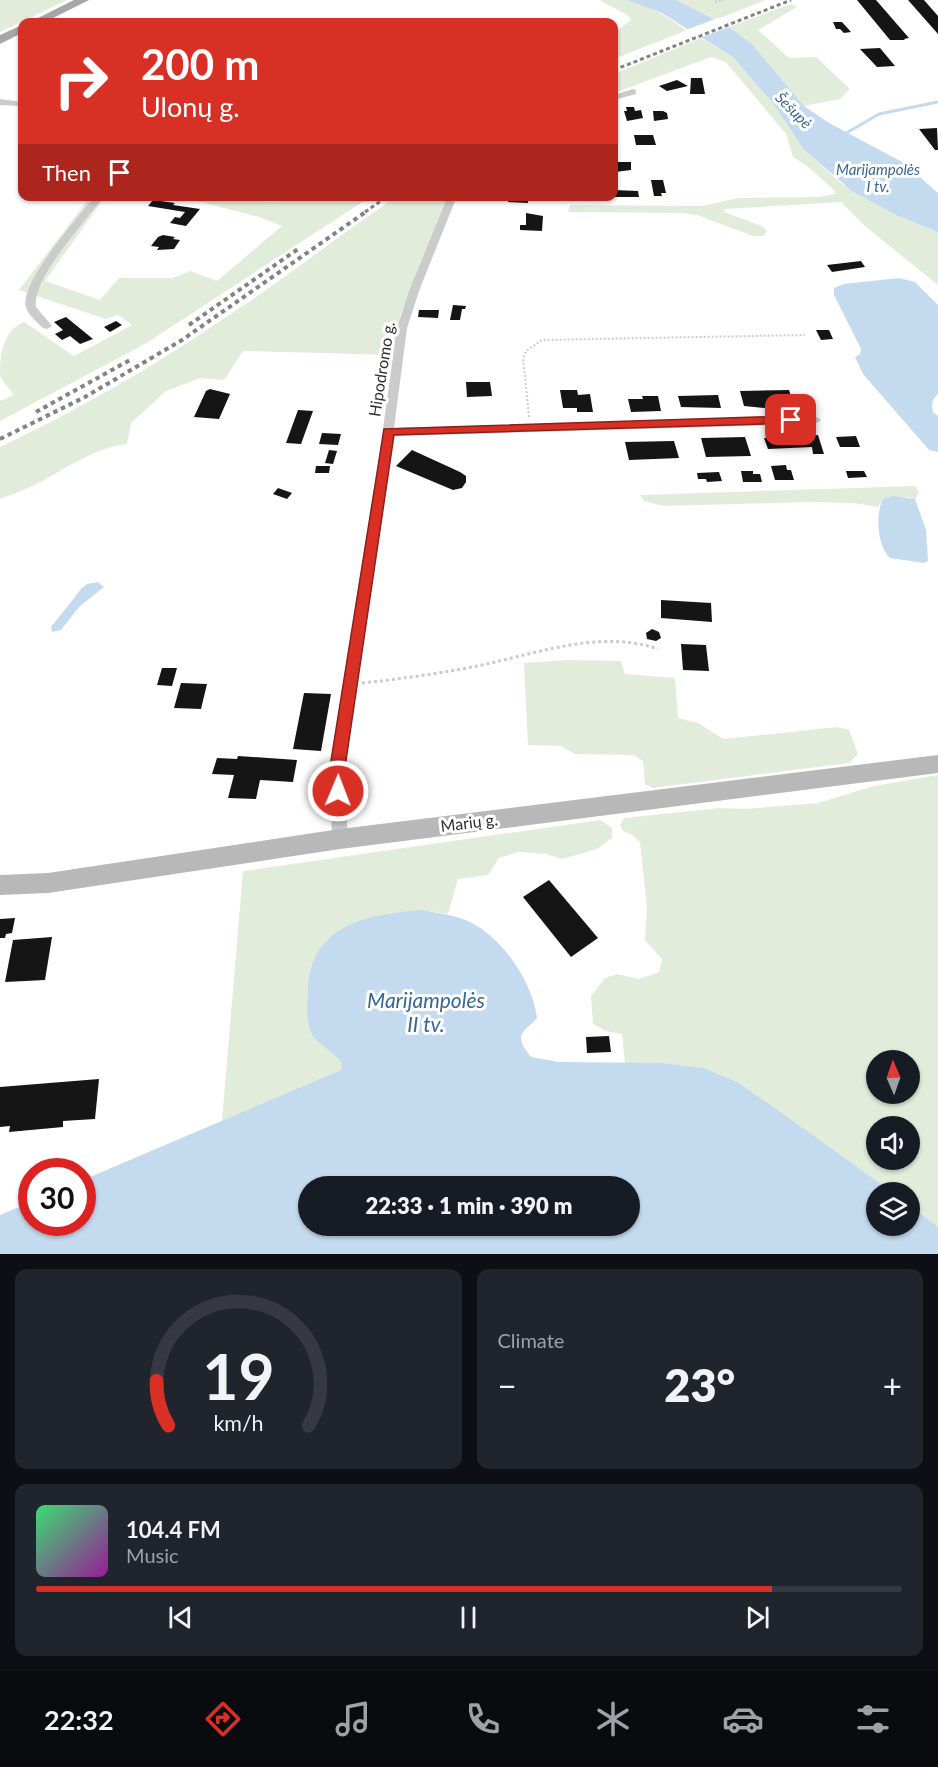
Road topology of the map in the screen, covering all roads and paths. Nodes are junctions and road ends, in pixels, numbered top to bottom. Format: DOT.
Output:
graph roads {
  1 [pos="83,0"];
  2 [pos="724,0"];
  3 [pos="715,2"];
  4 [pos="45,18"];
  5 [pos="18,31"];
  6 [pos="0,40"];
  7 [pos="633,92"];
  8 [pos="618,98"];
  9 [pos="0,102"];
  10 [pos="18,104"];
  11 [pos="96,201"];
  12 [pos="451,201"];
  13 [pos="47,326"];
  14 [pos="805,335"];
  15 [pos="815,420"];
  16 [pos="530,428"];
  17 [pos="388,432"];
  18 [pos="658,649"];
  19 [pos="352,684"];
  20 [pos="938,764"];
  21 [pos="340,839"];
  22 [pos="0,885"];
  1 -- 4 [label="main road"];
  2 -- 3 [label="path"];
  5 -- 6 [label="main road"];
  7 -- 8 [label="street"];
  9 -- 10 [label="street"];
  11 -- 13 [label="street"];
  12 -- 17 [label="street, Hipodromo g."];
  14 -- 16 [label="path"];
  15 -- 16 [label="street"];
  16 -- 17 [label="street"];
  17 -- 19 [label="street, Hipodromo g."];
  18 -- 19 [label="path"];
  19 -- 21 [label="street, Hipodromo g."];
  20 -- 21 [label="street, Marių g."];
  21 -- 22 [label="street, Marių g."];
}
